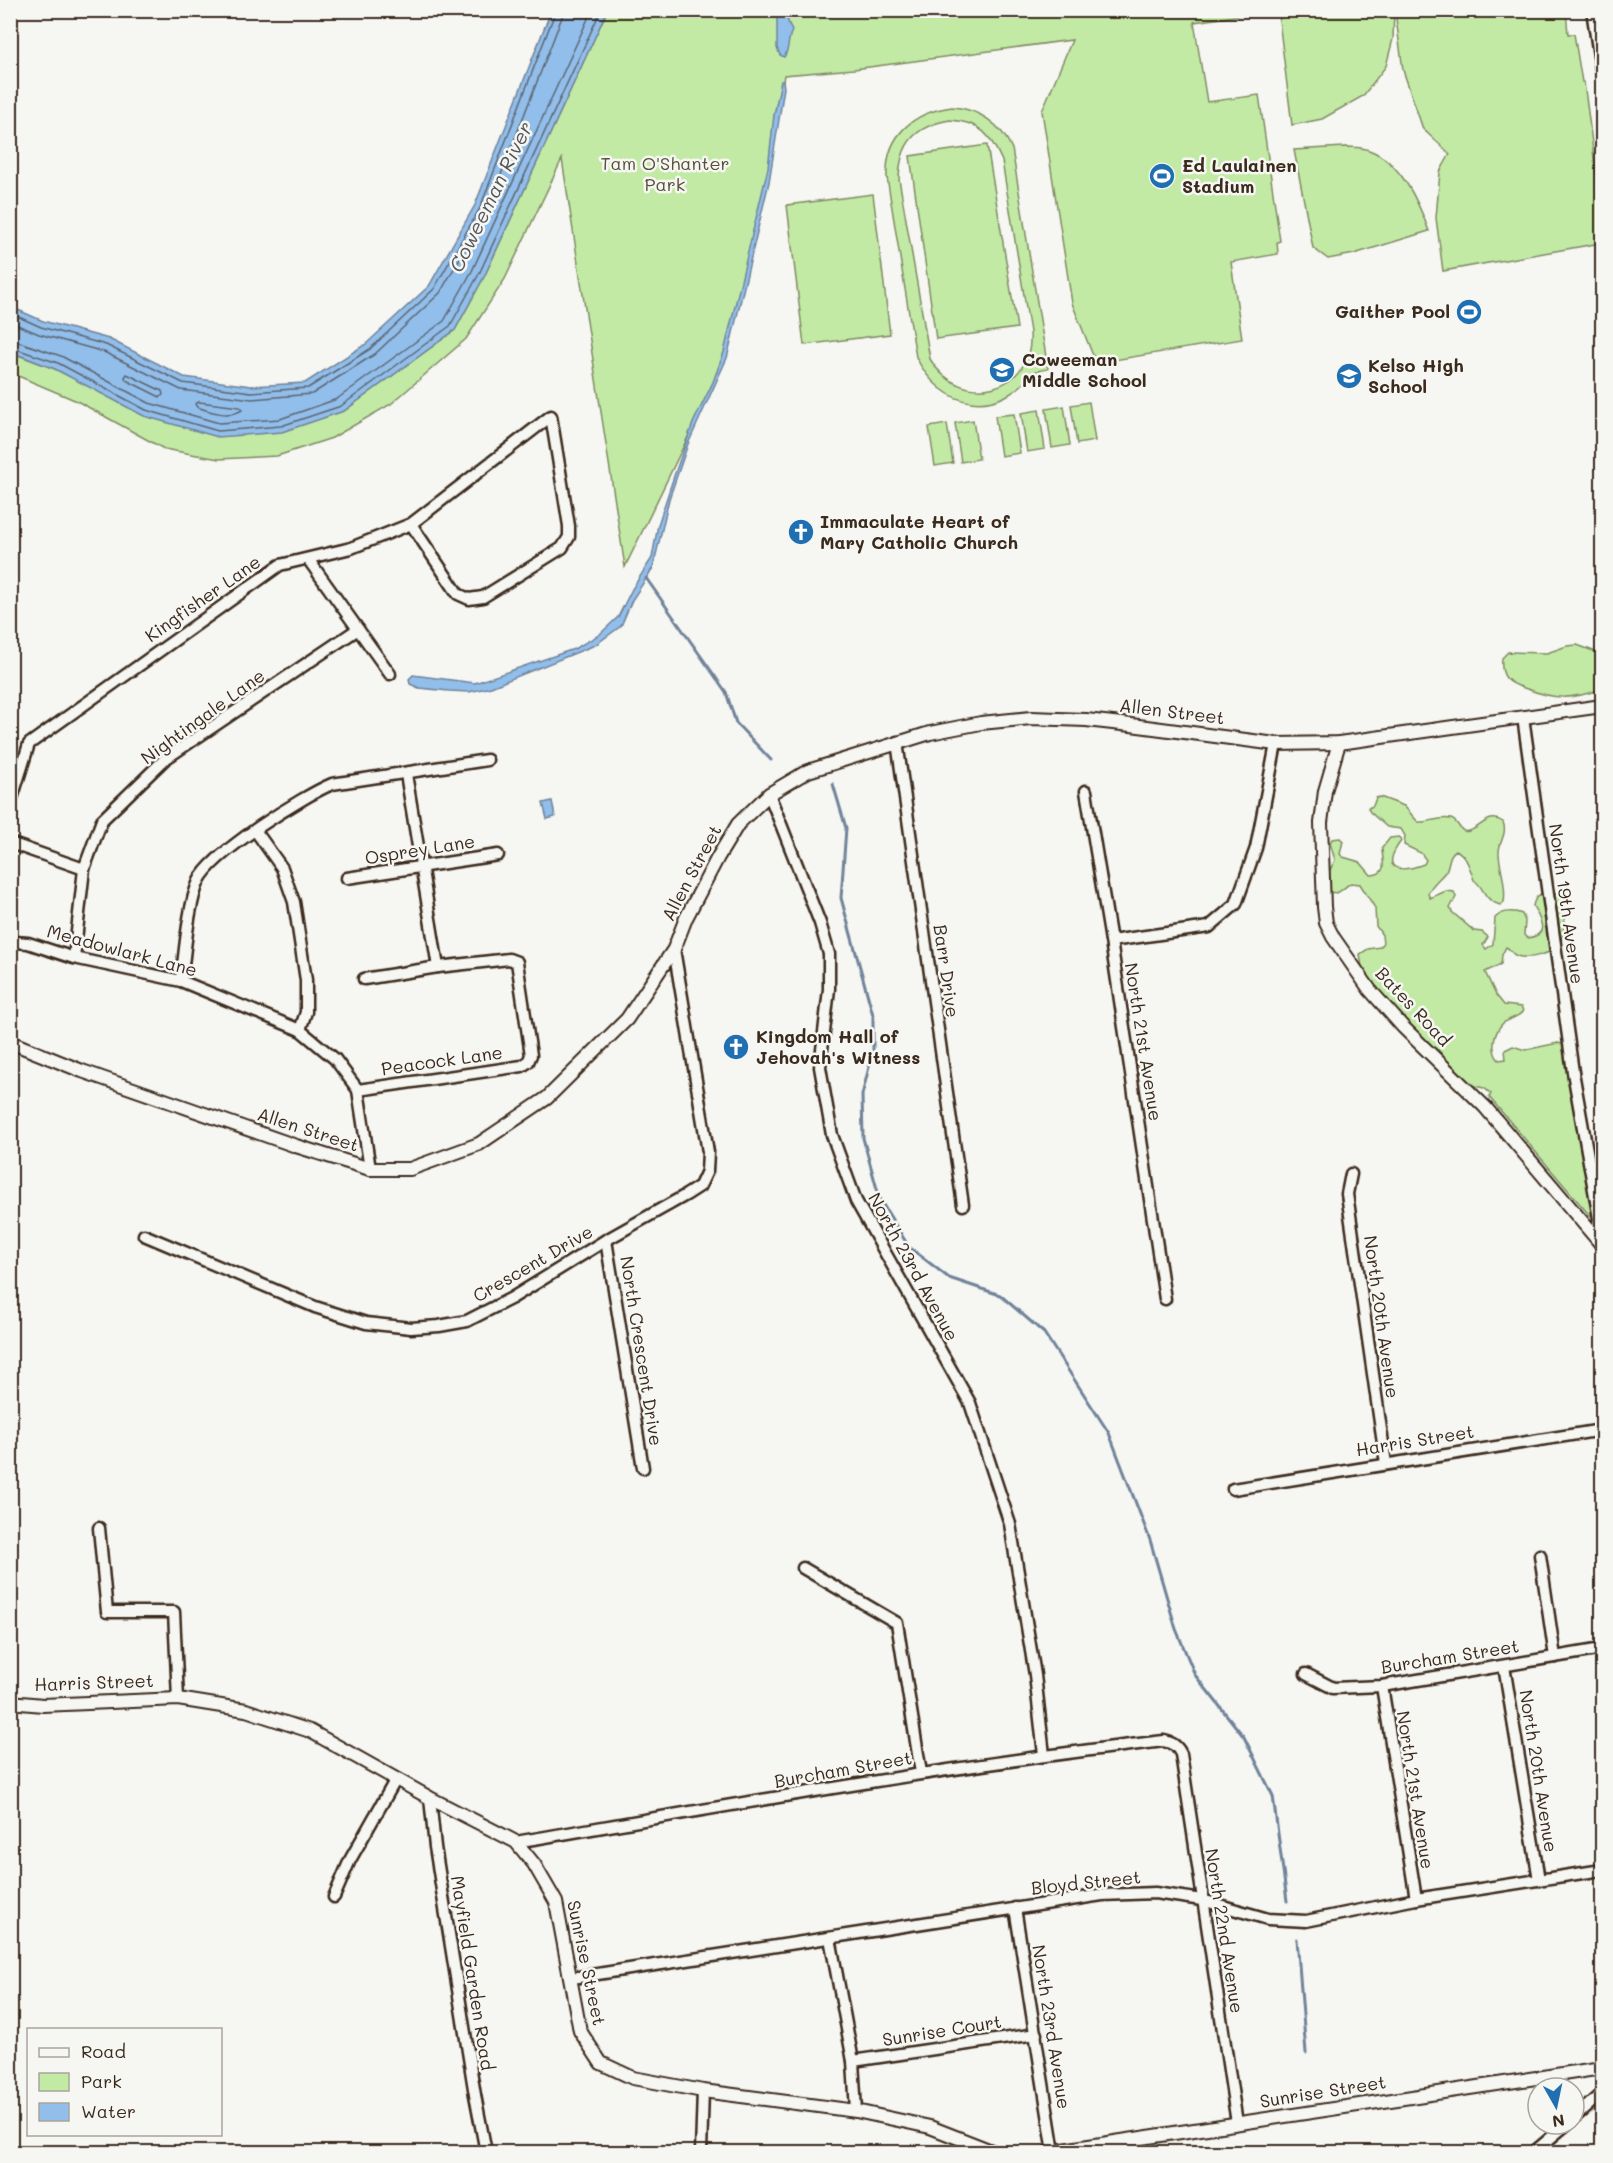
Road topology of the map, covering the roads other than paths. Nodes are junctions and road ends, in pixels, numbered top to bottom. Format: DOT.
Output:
graph roads {
  1 [pos="1592,10"];
  2 [pos="1602,75"];
  3 [pos="411,524"];
  4 [pos="308,559"];
  5 [pos="358,630"];
  6 [pos="390,674"];
  7 [pos="1602,706"];
  8 [pos="1523,717"];
  9 [pos="897,742"];
  10 [pos="1339,743"];
  11 [pos="1276,744"];
  12 [pos="487,760"];
  13 [pos="405,774"];
  14 [pos="1086,791"];
  15 [pos="769,794"];
  16 [pos="10,805"];
  17 [pos="255,830"];
  18 [pos="10,843"];
  19 [pos="498,855"];
  20 [pos="422,866"];
  21 [pos="84,869"];
  22 [pos="347,878"];
  23 [pos="1111,941"];
  24 [pos="13,943"];
  25 [pos="674,949"];
  26 [pos="10,955"];
  27 [pos="74,958"];
  28 [pos="438,968"];
  29 [pos="364,979"];
  30 [pos="181,981"];
  31 [pos="300,1030"];
  32 [pos="10,1042"];
  33 [pos="358,1090"];
  34 [pos="370,1169"];
  35 [pos="1351,1174"];
  36 [pos="963,1205"];
  37 [pos="144,1235"];
  38 [pos="606,1240"];
  39 [pos="1600,1242"];
  40 [pos="1165,1299"];
  41 [pos="1602,1430"];
  42 [pos="1386,1464"];
  43 [pos="643,1468"];
  44 [pos="1233,1490"];
  45 [pos="99,1528"];
  46 [pos="1540,1555"];
  47 [pos="803,1568"];
  48 [pos="1602,1649"];
  49 [pos="1555,1656"];
  50 [pos="1504,1666"];
  51 [pos="1306,1674"];
  52 [pos="1382,1686"];
  53 [pos="178,1699"];
  54 [pos="10,1702"];
  55 [pos="1176,1746"];
  56 [pos="1044,1755"];
  57 [pos="921,1773"];
  58 [pos="396,1779"];
  59 [pos="430,1798"];
  60 [pos="516,1842"];
  61 [pos="1602,1870"];
  62 [pos="1539,1880"];
  63 [pos="334,1897"];
  64 [pos="1416,1899"];
  65 [pos="1202,1900"];
  66 [pos="1015,1908"];
  67 [pos="830,1938"];
  68 [pos="572,1978"];
  69 [pos="1036,2034"];
  70 [pos="853,2061"];
  71 [pos="1602,2068"];
  72 [pos="703,2091"];
  73 [pos="1602,2093"];
  74 [pos="1586,2107"];
  75 [pos="856,2111"];
  76 [pos="1237,2123"];
  77 [pos="1553,2136"];
  78 [pos="1105,2149"];
  79 [pos="486,2152"];
  80 [pos="701,2152"];
  81 [pos="994,2152"];
  82 [pos="1049,2152"];
  83 [pos="1054,2152"];
  84 [pos="1534,2152"];
  1 -- 2 [label="street"];
  3 -- 3 [label="street, Kingfisher Lane"];
  3 -- 4 [label="street, Kingfisher Lane"];
  4 -- 5 [label="street"];
  4 -- 16 [label="street, Kingfisher Lane"];
  5 -- 6 [label="street"];
  5 -- 21 [label="street, Nightingale Lane"];
  7 -- 8 [label="street, Allen Street"];
  8 -- 10 [label="street, Allen Street"];
  8 -- 39 [label="street, North 19th Avenue"];
  9 -- 11 [label="street, Allen Street"];
  9 -- 15 [label="street, Allen Street"];
  9 -- 36 [label="street, Barr Drive"];
  10 -- 11 [label="street, Allen Street"];
  10 -- 39 [label="street, Bates Road"];
  11 -- 23 [label="street"];
  12 -- 13 [label="street"];
  13 -- 17 [label="street"];
  13 -- 20 [label="street"];
  14 -- 23 [label="street, North 21st Avenue"];
  15 -- 25 [label="street, Allen Street"];
  15 -- 56 [label="street, North 23rd Avenue"];
  17 -- 30 [label="street"];
  17 -- 31 [label="street"];
  18 -- 21 [label="street"];
  19 -- 20 [label="street, Osprey Lane"];
  20 -- 22 [label="street, Osprey Lane"];
  20 -- 28 [label="street"];
  21 -- 27 [label="street, Nightingale Lane"];
  23 -- 40 [label="street, North 21st Avenue"];
  24 -- 26 [label="street, Meadowlark Lane"];
  24 -- 27 [label="street, Meadowlark Lane"];
  25 -- 34 [label="street, Allen Street"];
  25 -- 38 [label="street, Crescent Drive"];
  27 -- 30 [label="street, Meadowlark Lane"];
  28 -- 29 [label="street, Peacock Lane"];
  28 -- 33 [label="street, Peacock Lane"];
  30 -- 31 [label="street, Meadowlark Lane"];
  31 -- 33 [label="street, Meadowlark Lane"];
  32 -- 34 [label="street, Allen Street"];
  33 -- 34 [label="street, Meadowlark Lane"];
  35 -- 42 [label="street, North 20th Avenue"];
  37 -- 38 [label="street, Crescent Drive"];
  38 -- 43 [label="street, North Crescent Drive"];
  41 -- 42 [label="street, Harris Street"];
  42 -- 44 [label="street, Harris Street"];
  45 -- 53 [label="street"];
  46 -- 49 [label="street"];
  47 -- 57 [label="street"];
  48 -- 49 [label="street, Burcham Street"];
  49 -- 50 [label="street, Burcham Street"];
  50 -- 52 [label="street, Burcham Street"];
  50 -- 62 [label="street, North 20th Avenue"];
  51 -- 52 [label="street, Burcham Street"];
  52 -- 64 [label="street, North 21st Avenue"];
  53 -- 54 [label="street, Harris Street"];
  53 -- 58 [label="street, Sunrise Street"];
  55 -- 56 [label="street, Burcham Street"];
  55 -- 65 [label="street, North 22nd Avenue"];
  56 -- 57 [label="street, Burcham Street"];
  57 -- 60 [label="street, Burcham Street"];
  58 -- 59 [label="street, Sunrise Street"];
  58 -- 63 [label="street"];
  59 -- 60 [label="street, Sunrise Street"];
  59 -- 79 [label="street, Mayfield Garden Road"];
  60 -- 68 [label="street, Sunrise Street"];
  61 -- 62 [label="street, Bloyd Street"];
  62 -- 64 [label="street, Bloyd Street"];
  64 -- 65 [label="street, Bloyd Street"];
  65 -- 66 [label="street, Bloyd Street"];
  65 -- 76 [label="street, North 22nd Avenue"];
  66 -- 67 [label="street, Bloyd Street"];
  66 -- 69 [label="street, North 23rd Avenue"];
  67 -- 68 [label="street, Bloyd Street"];
  67 -- 70 [label="street"];
  68 -- 72 [label="street, Sunrise Street"];
  69 -- 70 [label="street, Sunrise Court"];
  69 -- 83 [label="street, North 23rd Avenue"];
  70 -- 75 [label="street"];
  71 -- 76 [label="street, Sunrise Street"];
  72 -- 75 [label="street, Sunrise Street"];
  72 -- 80 [label="street"];
  73 -- 74 [label="street"];
  75 -- 81 [label="street, Sunrise Street"];
  76 -- 78 [label="street, Sunrise Street"];
  77 -- 84 [label="street"];
  78 -- 83 [label="street, Sunrise Street"];
  82 -- 83 [label="street, Sunrise Street"];
}
